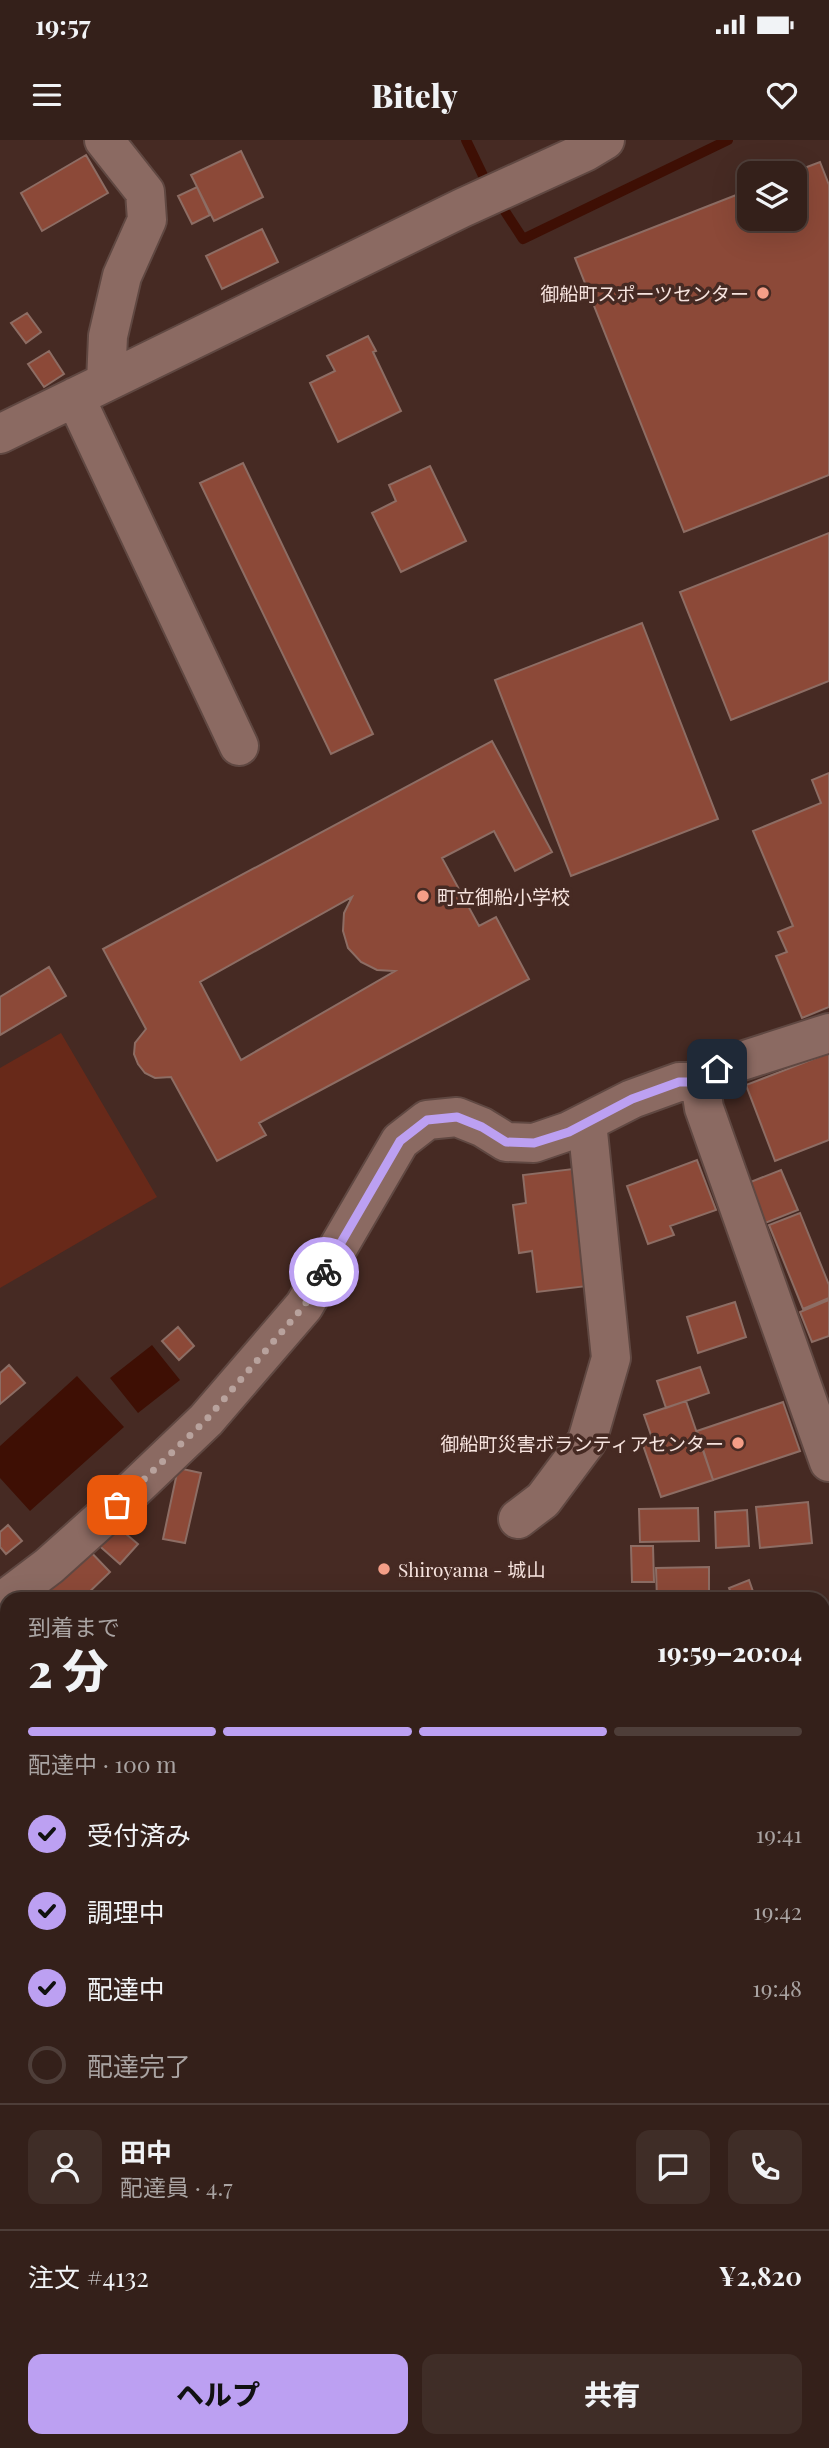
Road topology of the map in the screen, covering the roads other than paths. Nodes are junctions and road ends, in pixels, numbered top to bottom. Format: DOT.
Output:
graph roads {
  1 [pos="104,140"];
  2 [pos="605,140"];
  3 [pos="90,389"];
  4 [pos="0,434"];
  5 [pos="239,746"];
  6 [pos="829,1033"];
  7 [pos="700,1082"];
  8 [pos="587,1122"];
  9 [pos="829,1462"];
  10 [pos="518,1520"];
  11 [pos="14,1592"];
  1 -- 3 [label="street"];
  2 -- 3 [label="street"];
  3 -- 4 [label="street"];
  3 -- 5 [label="street"];
  6 -- 7 [label="street"];
  7 -- 8 [label="street"];
  7 -- 9 [label="street"];
  8 -- 10 [label="street"];
  8 -- 11 [label="street"];
}
